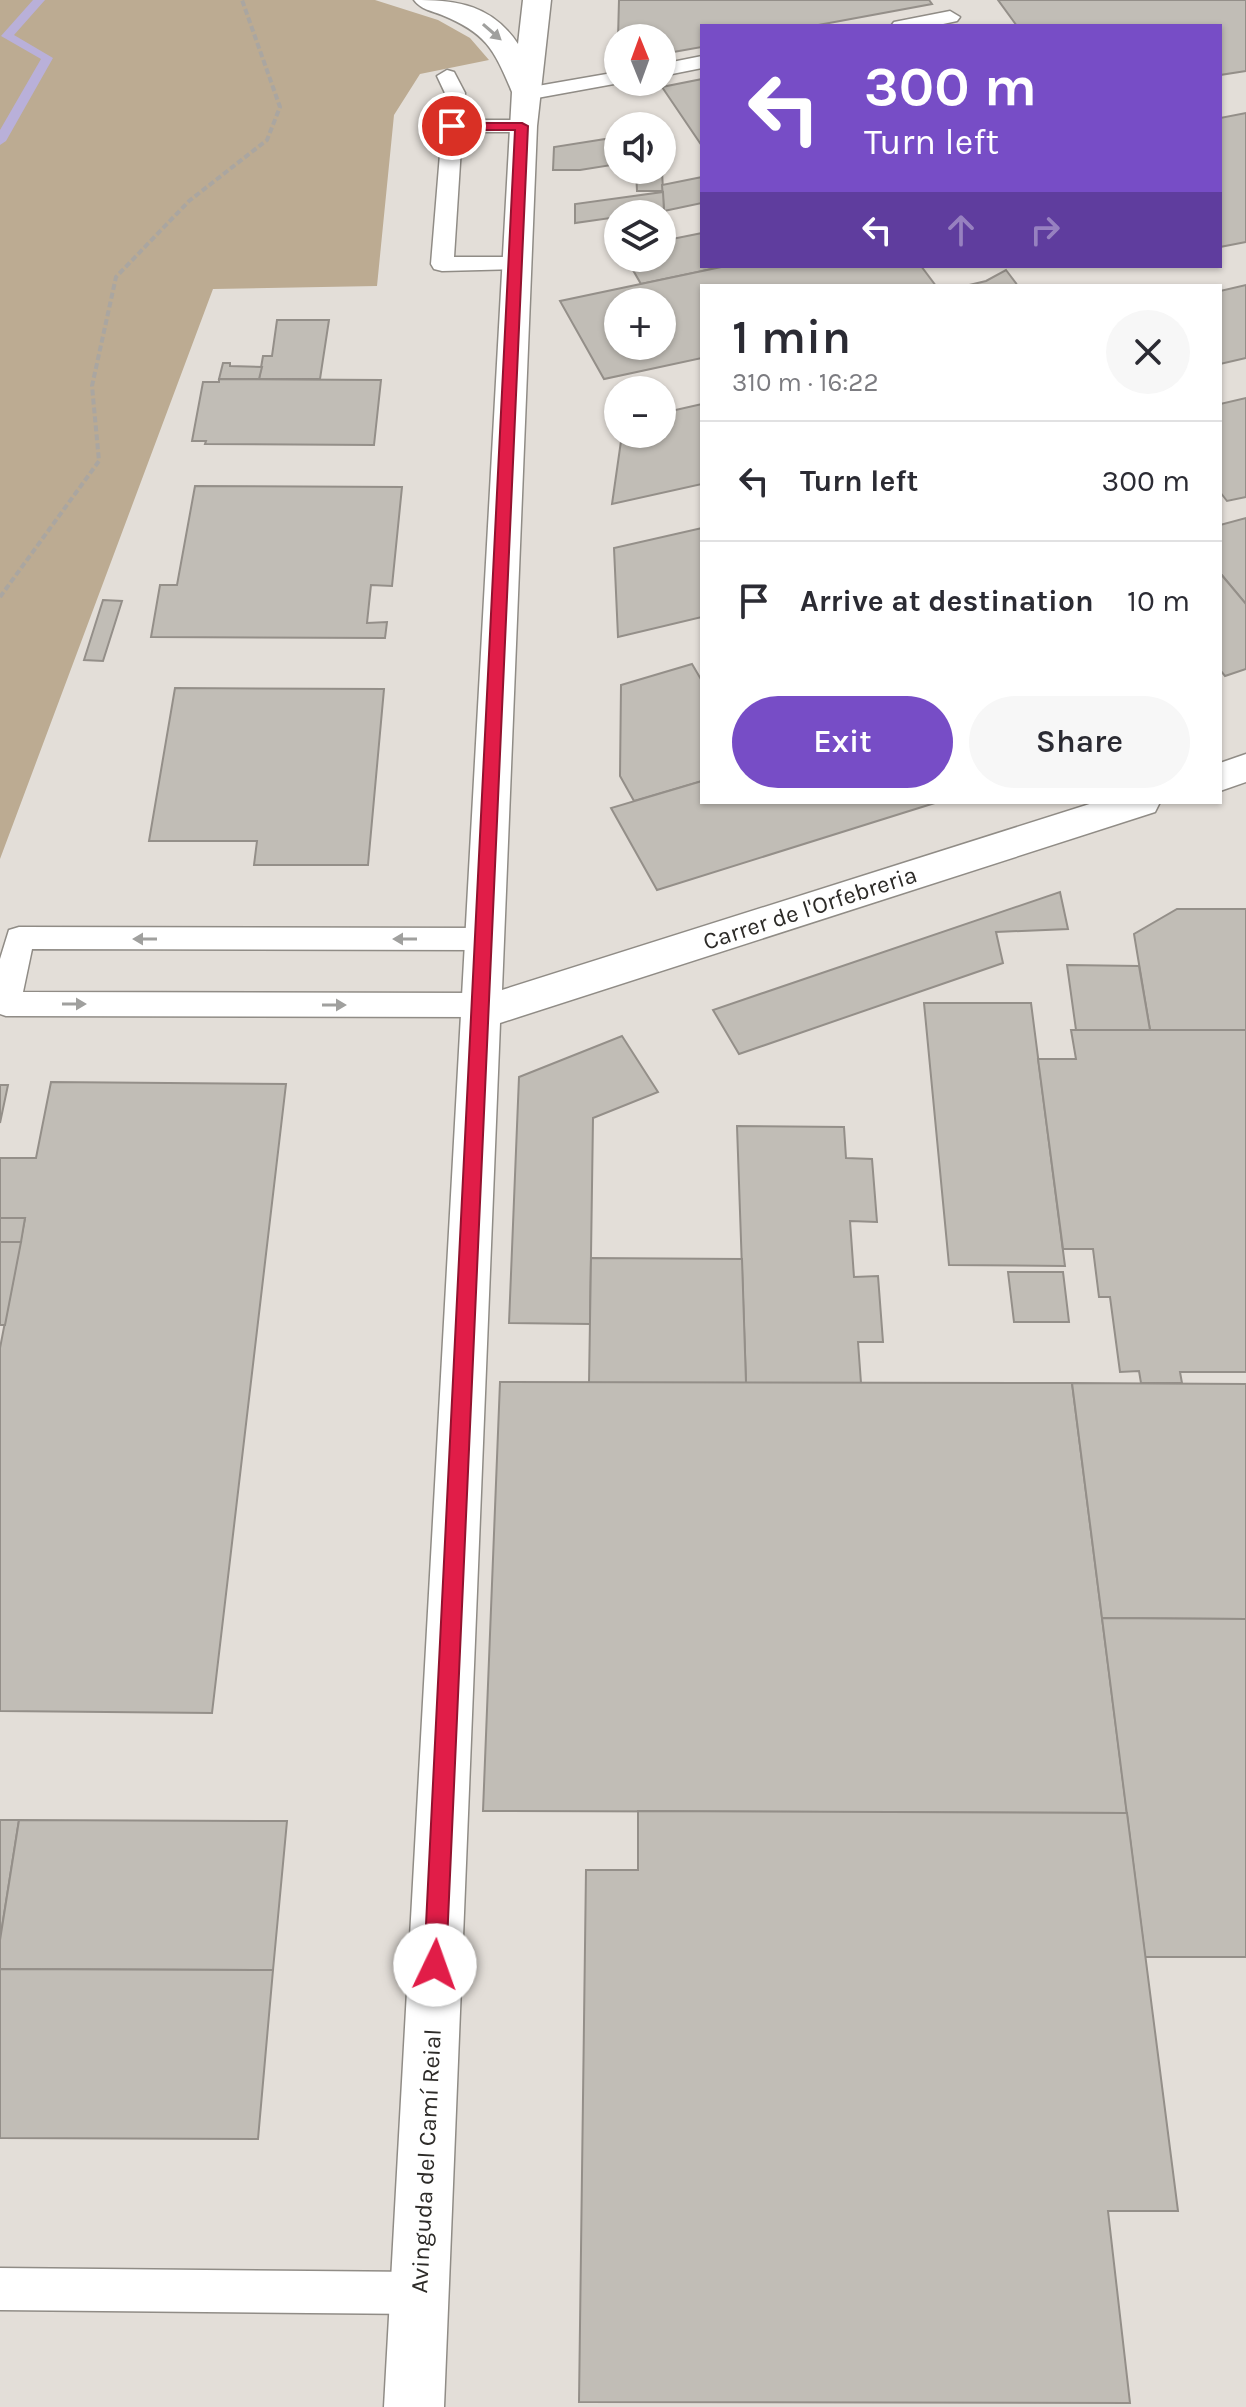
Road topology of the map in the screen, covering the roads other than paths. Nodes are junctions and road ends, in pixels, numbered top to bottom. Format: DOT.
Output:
graph roads {
  1 [pos="428,0"];
  2 [pos="537,0"];
  3 [pos="950,17"];
  4 [pos="912,24"];
  5 [pos="700,62"];
  6 [pos="676,67"];
  7 [pos="447,76"];
  8 [pos="604,83"];
  9 [pos="524,110"];
  10 [pos="452,126"];
  11 [pos="515,264"];
  12 [pos="1246,768"];
  13 [pos="1222,776"];
  14 [pos="1135,804"];
  15 [pos="483,939"];
  16 [pos="480,1009"];
  17 [pos="0,2289"];
  18 [pos="420,2293"];
  19 [pos="414,2407"];
  1 -- 9 [label="street, Avinguda del Camí Reial, one-way"];
  2 -- 9 [label="street, Avinguda del Camí Reial"];
  3 -- 4 [label="lane"];
  5 -- 6 [label="lane"];
  7 -- 10 [label="lane"];
  8 -- 9 [label="lane"];
  9 -- 10 [label="lane"];
  9 -- 11 [label="street, Avinguda del Camí Reial"];
  10 -- 11 [label="lane"];
  11 -- 15 [label="street, Avinguda del Camí Reial"];
  12 -- 13 [label="street"];
  14 -- 16 [label="street, Carrer de l'Orfebreria"];
  15 -- 16 [label="street, Avinguda del Camí Reial"];
  15 -- 16 [label="lane, one-way"];
  16 -- 18 [label="street, Avinguda del Camí Reial"];
  17 -- 18 [label="lane"];
  18 -- 19 [label="street, Avinguda del Camí Reial"];
}
